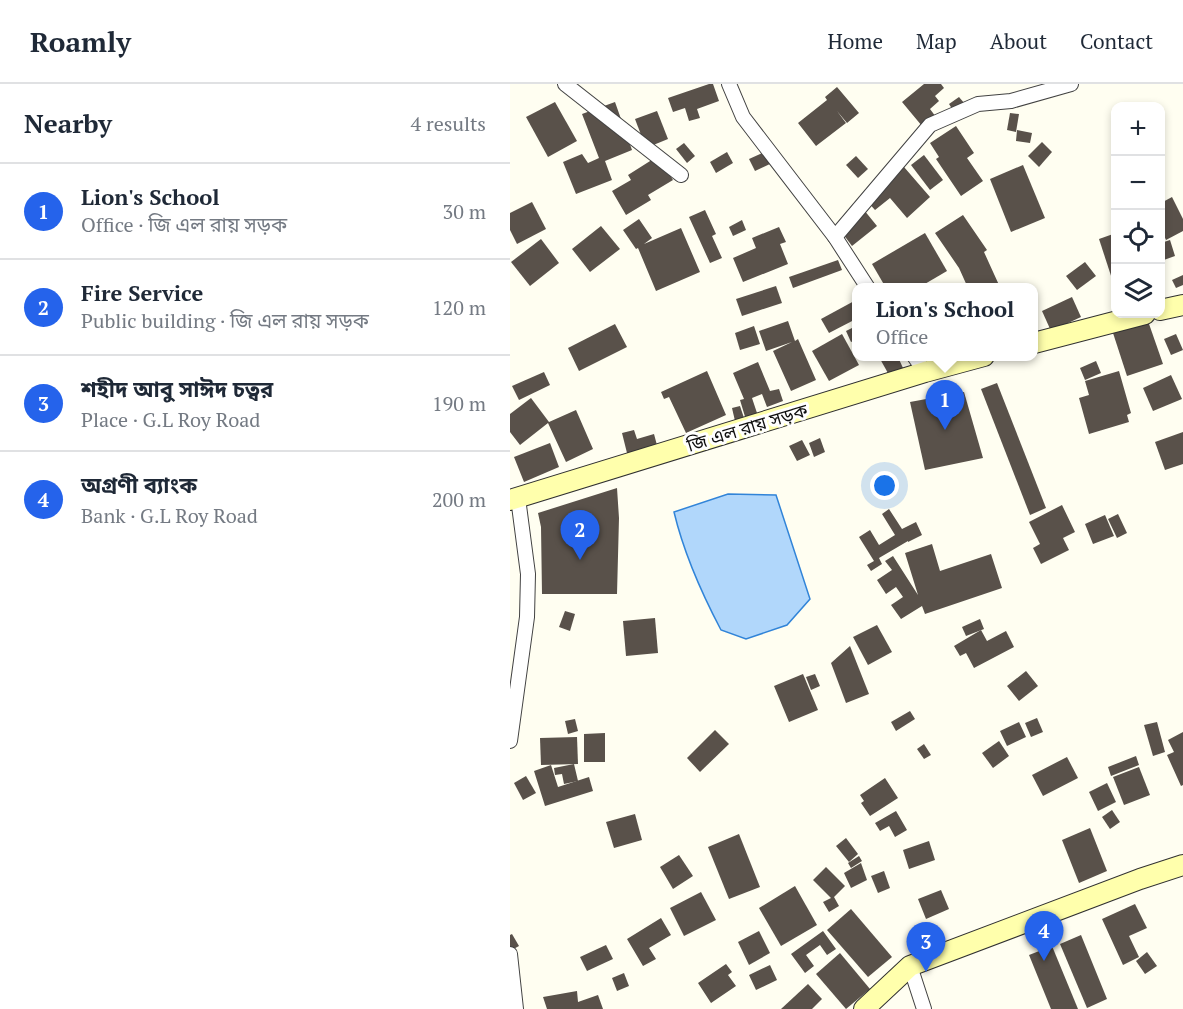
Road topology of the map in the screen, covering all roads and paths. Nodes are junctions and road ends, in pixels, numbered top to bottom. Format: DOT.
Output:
graph roads {
  1 [pos="565,84"];
  2 [pos="729,84"];
  3 [pos="1071,84"];
  4 [pos="681,176"];
  5 [pos="835,237"];
  6 [pos="865,283"];
  7 [pos="1183,305"];
  8 [pos="1165,309"];
  9 [pos="1130,318"];
  10 [pos="1038,342"];
  11 [pos="947,361"];
  12 [pos="919,364"];
  13 [pos="514,499"];
  14 [pos="510,741"];
  15 [pos="1183,865"];
  16 [pos="510,954"];
  17 [pos="910,966"];
  18 [pos="516,1009"];
  19 [pos="864,1009"];
  20 [pos="924,1009"];
  1 -- 4 [label="street"];
  2 -- 5 [label="street"];
  3 -- 5 [label="street"];
  5 -- 6 [label="street"];
  7 -- 8 [label="main road"];
  9 -- 10 [label="main road"];
  11 -- 12 [label="main road, জি এল রায় সড়ক"];
  12 -- 13 [label="main road, জি এল রায় সড়ক"];
  13 -- 14 [label="street"];
  15 -- 17 [label="main road"];
  16 -- 18 [label="street"];
  17 -- 19 [label="main road"];
  17 -- 20 [label="street"];
}
